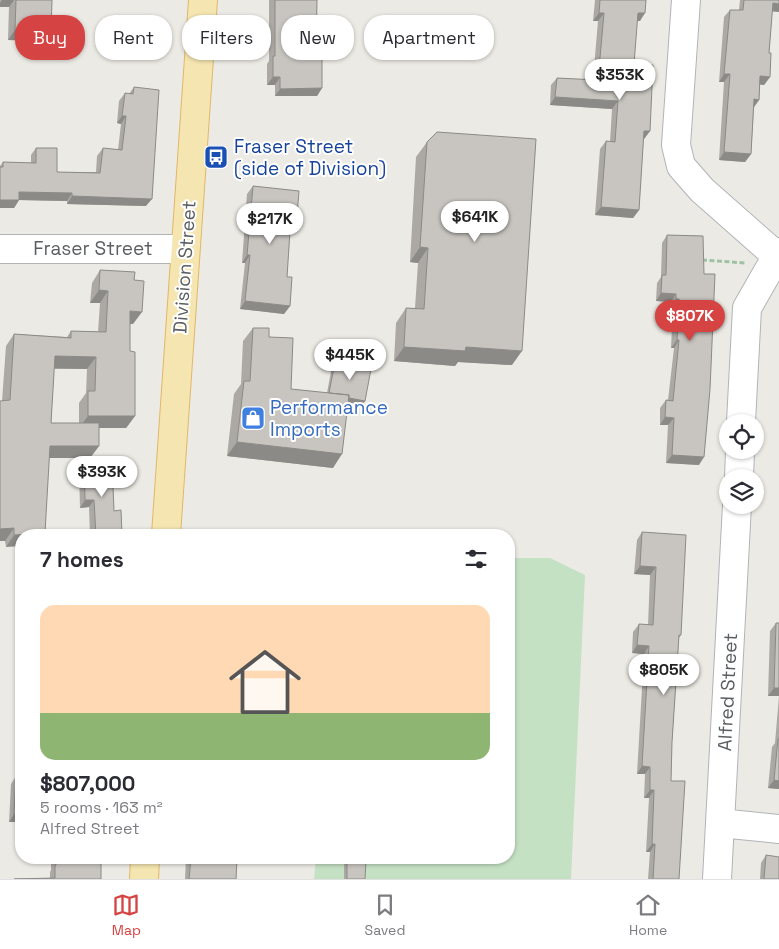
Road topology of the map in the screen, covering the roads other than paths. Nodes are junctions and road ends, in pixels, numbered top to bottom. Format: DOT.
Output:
graph roads {
  1 [pos="203,0"];
  2 [pos="686,0"];
  3 [pos="0,248"];
  4 [pos="185,249"];
  5 [pos="771,257"];
  6 [pos="741,414"];
  7 [pos="737,514"];
  8 [pos="166,529"];
  9 [pos="720,823"];
  10 [pos="779,829"];
  11 [pos="145,864"];
  12 [pos="144,879"];
  13 [pos="717,879"];
  1 -- 4 [label="main road, Division Street"];
  2 -- 5 [label="street"];
  3 -- 4 [label="street, Fraser Street"];
  4 -- 8 [label="main road, Division Street"];
  5 -- 6 [label="street"];
  7 -- 9 [label="street, Alfred Street"];
  9 -- 10 [label="street"];
  9 -- 13 [label="street, Alfred Street"];
  11 -- 12 [label="main road"];
}
